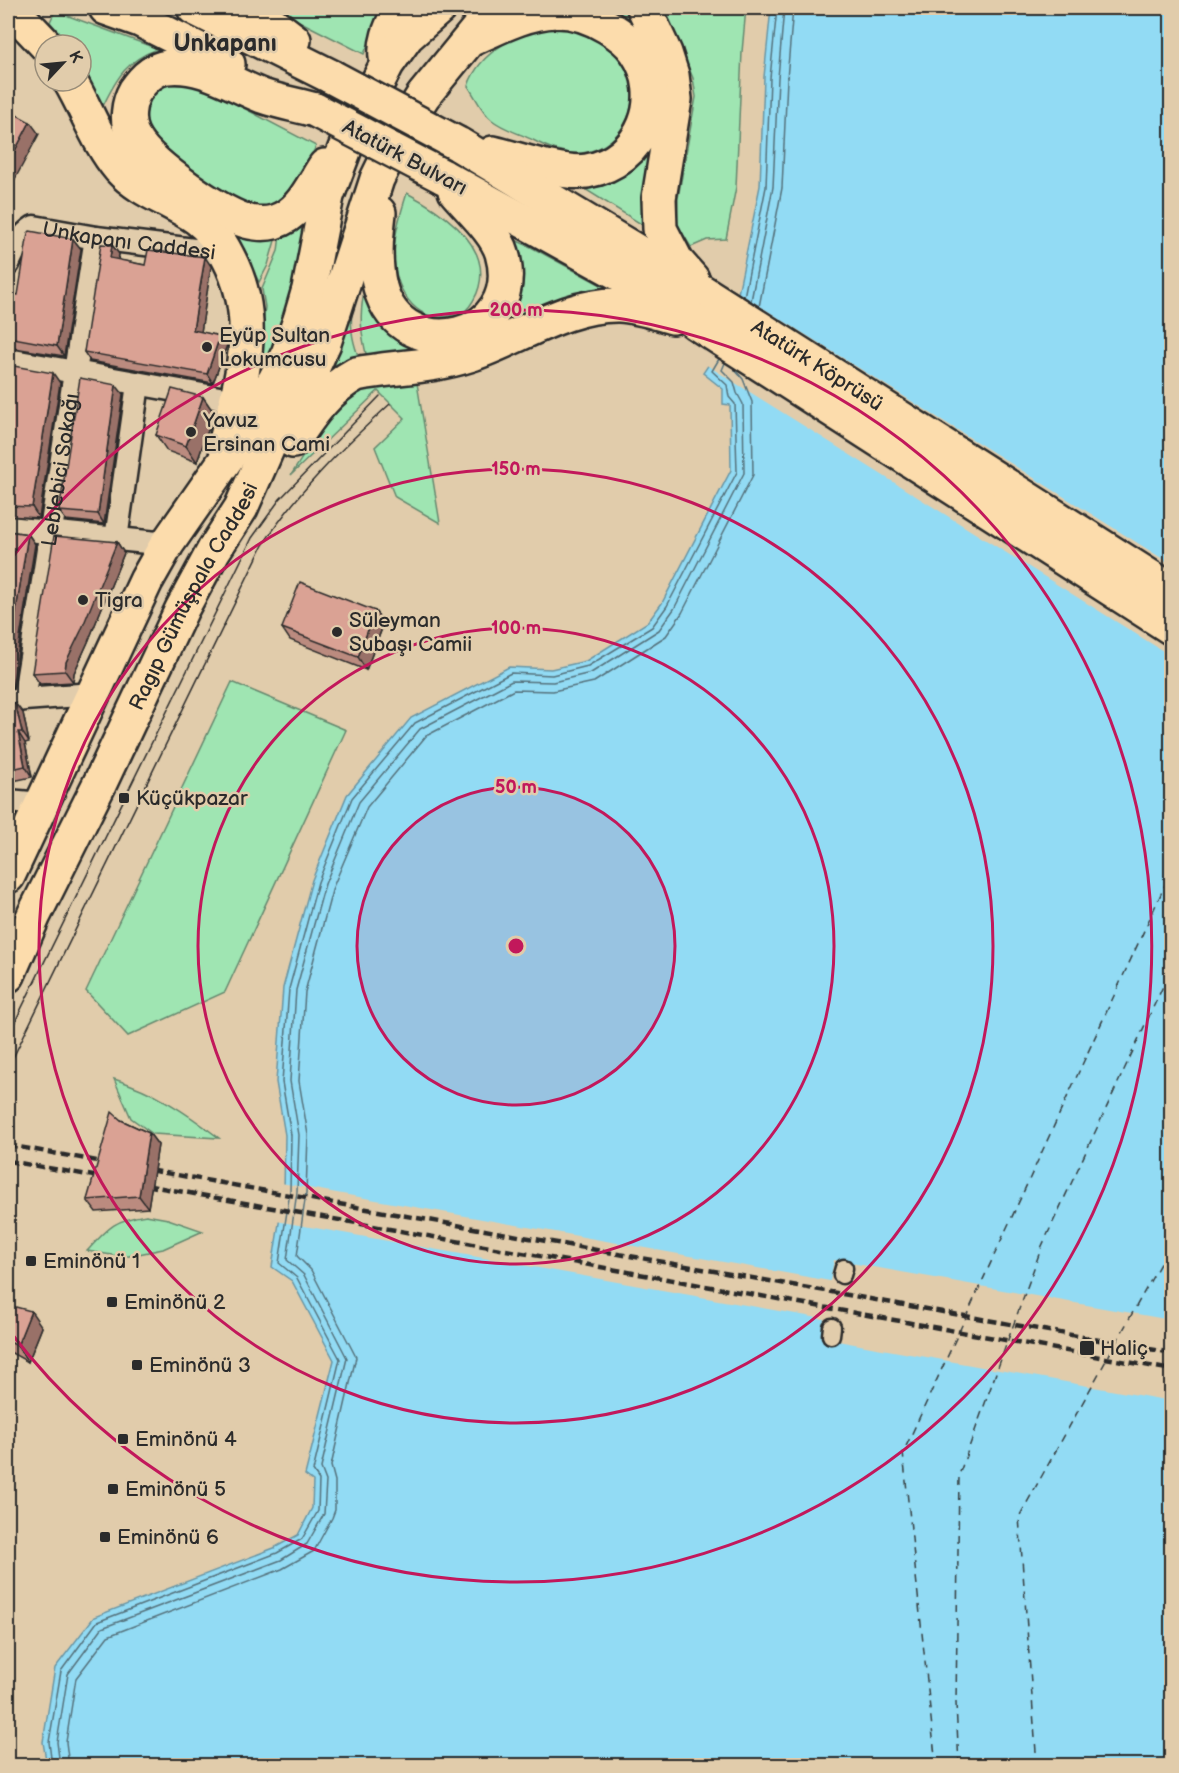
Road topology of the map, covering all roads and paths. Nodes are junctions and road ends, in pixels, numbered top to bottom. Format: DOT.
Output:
graph roads {
  1 [pos="106,8"];
  2 [pos="194,8"];
  3 [pos="252,8"];
  4 [pos="400,8"];
  5 [pos="439,8"];
  6 [pos="495,8"];
  7 [pos="644,8"];
  8 [pos="8,10"];
  9 [pos="35,33"];
  10 [pos="467,41"];
  11 [pos="387,64"];
  12 [pos="332,77"];
  13 [pos="76,93"];
  14 [pos="315,110"];
  15 [pos="350,138"];
  16 [pos="458,144"];
  17 [pos="442,176"];
  18 [pos="377,179"];
  19 [pos="96,238"];
  20 [pos="227,254"];
  21 [pos="8,264"];
  22 [pos="702,310"];
  23 [pos="8,360"];
  24 [pos="74,372"];
  25 [pos="138,384"];
  26 [pos="236,401"];
  27 [pos="217,473"];
  28 [pos="241,508"];
  29 [pos="8,528"];
  30 [pos="52,534"];
  31 [pos="116,539"];
  32 [pos="167,544"];
  33 [pos="1172,591"];
  34 [pos="1172,628"];
  35 [pos="93,694"];
  36 [pos="16,701"];
  37 [pos="8,801"];
  38 [pos="42,804"];
  39 [pos="8,876"];
  40 [pos="8,975"];
  1 -- 14 [label="main road, Atatürk Bulvarı"];
  2 -- 12 [label="main road, Atatürk Bulvarı"];
  3 -- 12 [label="main road"];
  4 -- 11 [label="main road"];
  5 -- 11 [label="main road"];
  6 -- 10 [label="main road, Ragıp Gümüşpala Caddesi"];
  7 -- 22 [label="main road"];
  8 -- 9 [label="main road"];
  10 -- 16 [label="main road"];
  10 -- 18 [label="main road, Ragıp Gümüşpala Caddesi"];
  11 -- 15 [label="main road"];
  12 -- 16 [label="main road, Atatürk Bulvarı, bridge"];
  13 -- 20 [label="main road"];
  14 -- 15 [label="main road"];
  14 -- 17 [label="main road, Atatürk Bulvarı, bridge"];
  15 -- 27 [label="main road, Ragıp Gümüşpala Caddesi"];
  16 -- 22 [label="main road, Atatürk Köprüsü"];
  17 -- 18 [label="main road"];
  17 -- 22 [label="main road, Atatürk Bulvarı"];
  18 -- 28 [label="main road, Ragıp Gümüşpala Caddesi"];
  19 -- 20 [label="street, Unkapanı Caddesi"];
  19 -- 21 [label="street, Unkapanı Caddesi"];
  19 -- 24 [label="street, Leblebici Sokağı"];
  20 -- 26 [label="main road"];
  22 -- 28 [label="main road"];
  22 -- 33 [label="main road, Atatürk Köprüsü"];
  22 -- 34 [label="main road, Atatürk Köprüsü"];
  23 -- 24 [label="street"];
  24 -- 25 [label="street"];
  24 -- 30 [label="street, Leblebici Sokağı"];
  25 -- 26 [label="street"];
  25 -- 31 [label="street"];
  26 -- 27 [label="main road"];
  27 -- 32 [label="main road, Ragıp Gümüşpala Caddesi"];
  28 -- 40 [label="main road, Ragıp Gümüşpala Caddesi"];
  29 -- 30 [label="street"];
  30 -- 31 [label="street"];
  30 -- 36 [label="street, Leblebici Sokağı"];
  31 -- 32 [label="street"];
  32 -- 35 [label="main road, Ragıp Gümüşpala Caddesi"];
  35 -- 36 [label="street"];
  35 -- 38 [label="main road, Ragıp Gümüşpala Caddesi"];
  37 -- 38 [label="street"];
  38 -- 39 [label="main road, Ragıp Gümüşpala Caddesi"];
}
